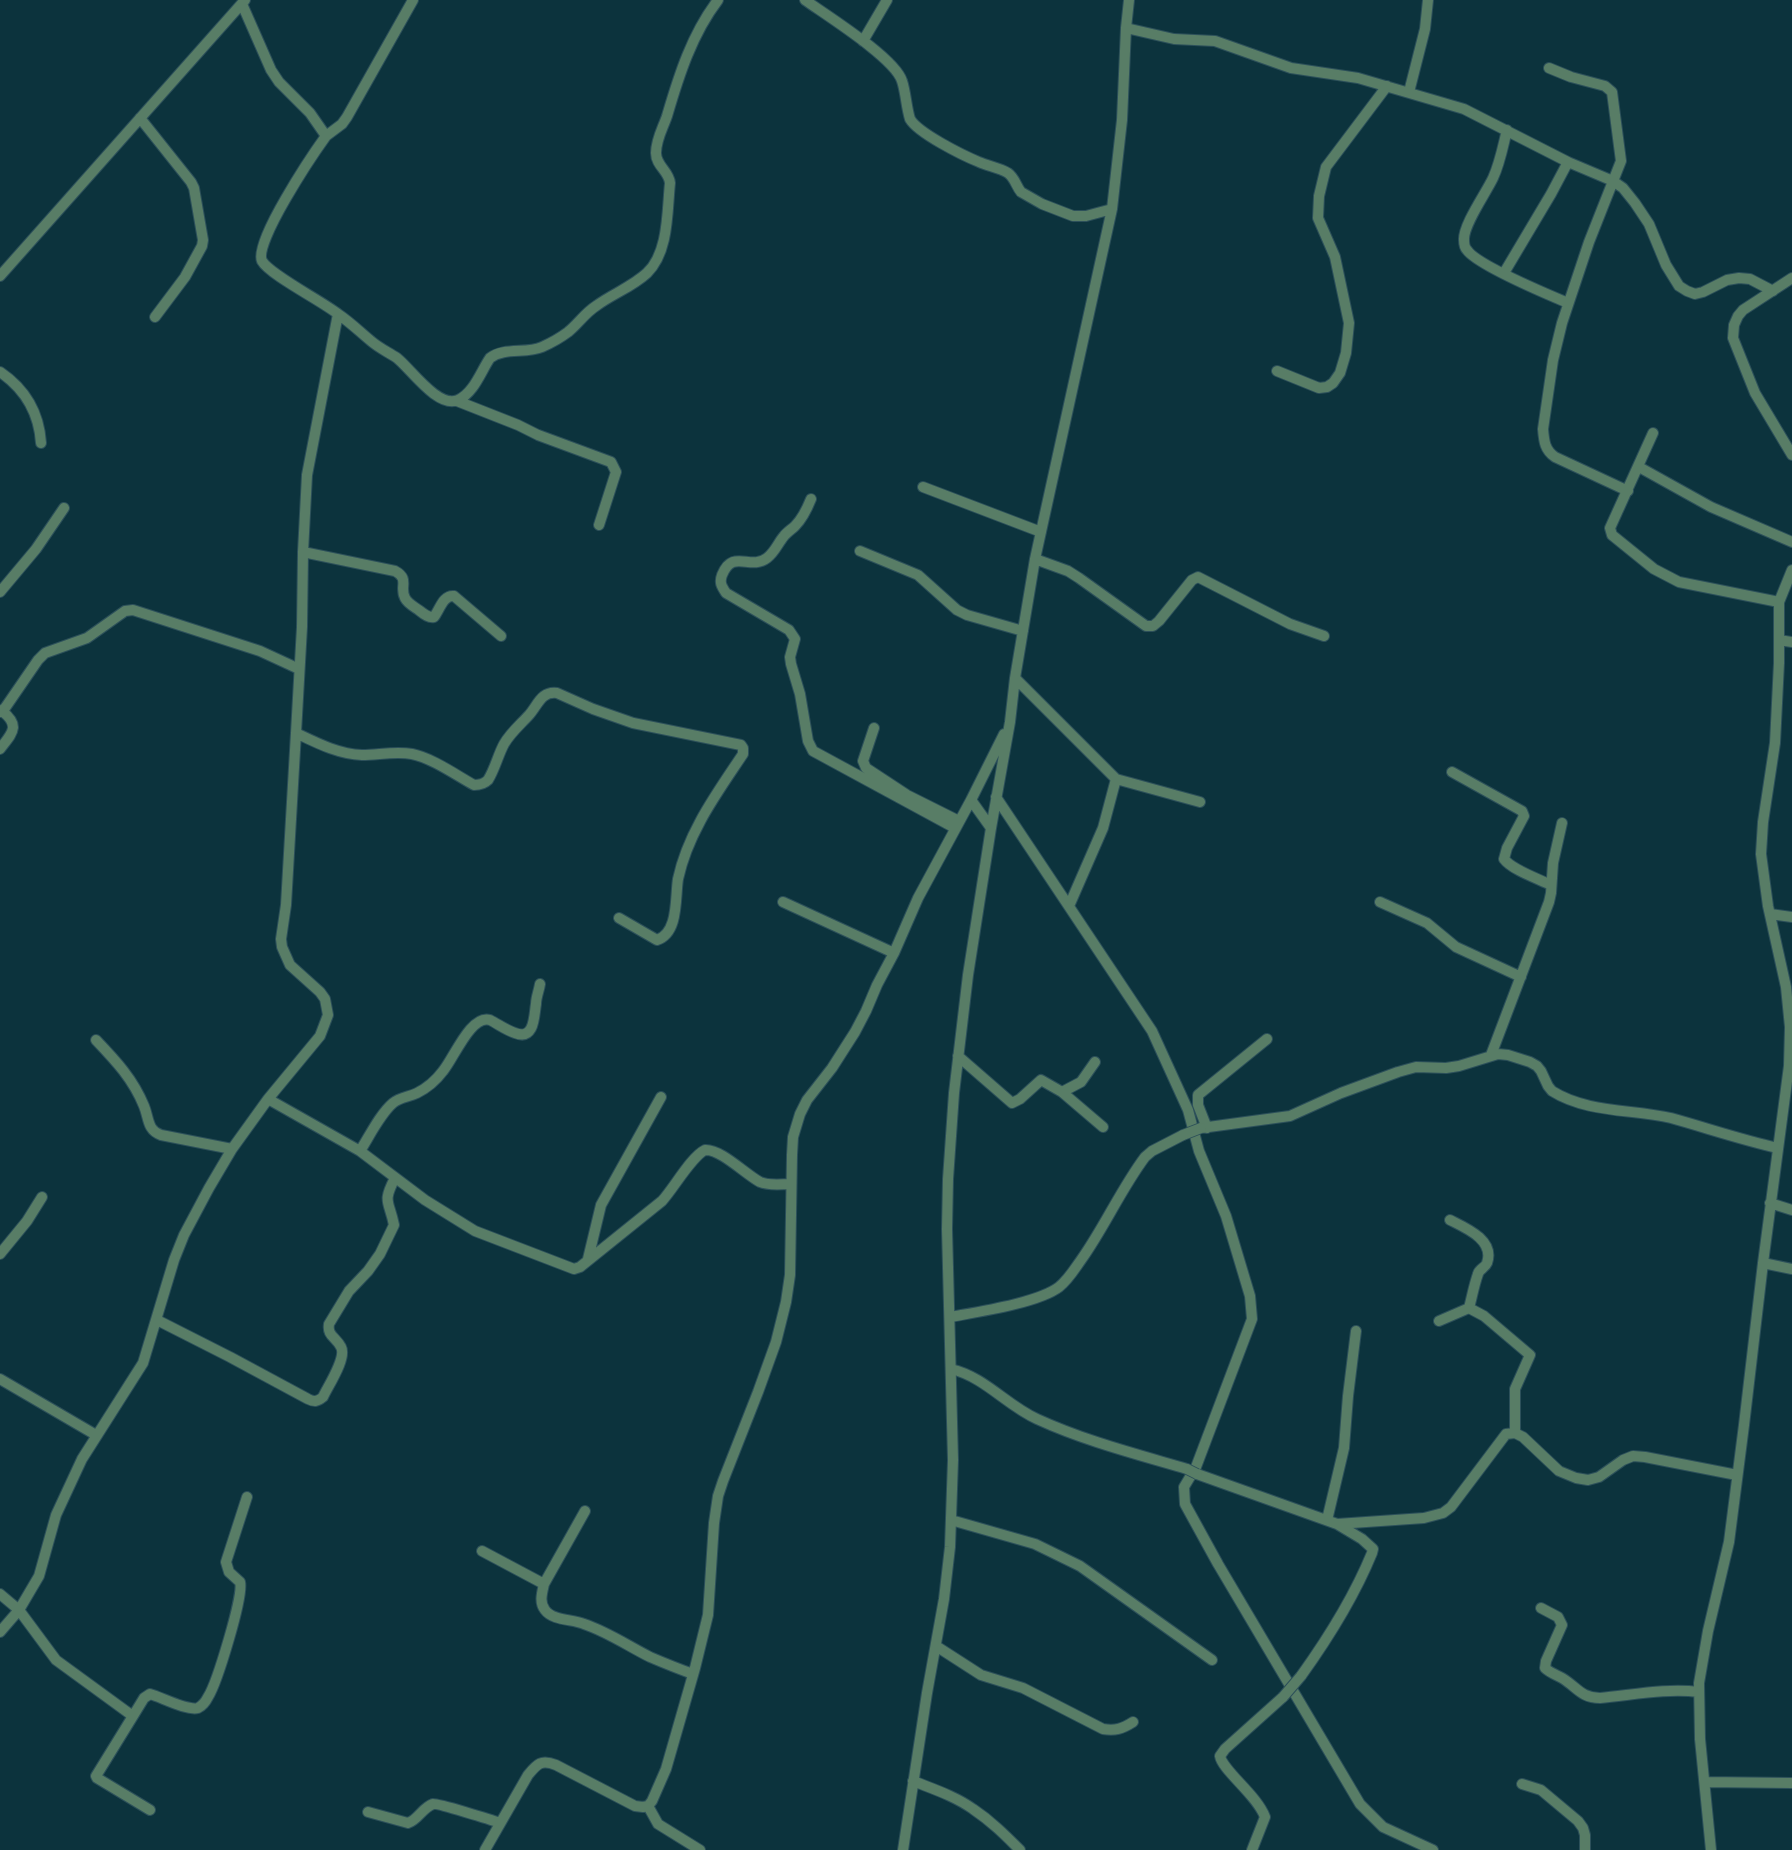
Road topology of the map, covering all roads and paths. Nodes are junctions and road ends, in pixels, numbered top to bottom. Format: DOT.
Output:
graph roads {
  1 [pos="414,0"];
  2 [pos="718,0"];
  3 [pos="805,0"];
  4 [pos="887,0"];
  5 [pos="1130,0"];
  6 [pos="1428,0"];
  7 [pos="243,2"];
  8 [pos="1126,28"];
  9 [pos="864,41"];
  10 [pos="1549,68"];
  11 [pos="1387,86"];
  12 [pos="1409,92"];
  13 [pos="140,118"];
  14 [pos="1507,130"];
  15 [pos="326,136"];
  16 [pos="1568,162"];
  17 [pos="1613,181"];
  18 [pos="1112,209"];
  19 [pos="1504,273"];
  20 [pos="0,276"];
  21 [pos="1792,278"];
  22 [pos="1773,291"];
  23 [pos="1568,303"];
  24 [pos="338,314"];
  25 [pos="155,317"];
  26 [pos="1277,371"];
  27 [pos="0,372"];
  28 [pos="457,401"];
  29 [pos="1653,433"];
  30 [pos="41,443"];
  31 [pos="1792,455"];
  32 [pos="1639,468"];
  33 [pos="922,487"];
  34 [pos="1628,491"];
  35 [pos="811,499"];
  36 [pos="64,508"];
  37 [pos="599,526"];
  38 [pos="1040,532"];
  39 [pos="1792,542"];
  40 [pos="860,551"];
  41 [pos="302,552"];
  42 [pos="1035,559"];
  43 [pos="1792,570"];
  44 [pos="0,592"];
  45 [pos="1779,602"];
  46 [pos="1023,632"];
  47 [pos="501,636"];
  48 [pos="1324,636"];
  49 [pos="1779,640"];
  50 [pos="1792,642"];
  51 [pos="299,669"];
  52 [pos="1015,678"];
  53 [pos="1,711"];
  54 [pos="1010,722"];
  55 [pos="874,728"];
  56 [pos="296,733"];
  57 [pos="0,749"];
  58 [pos="1452,772"];
  59 [pos="1116,779"];
  60 [pos="996,797"];
  61 [pos="971,800"];
  62 [pos="1200,802"];
  63 [pos="1562,823"];
  64 [pos="957,824"];
  65 [pos="991,828"];
  66 [pos="1551,885"];
  67 [pos="782,902"];
  68 [pos="1380,902"];
  69 [pos="1069,906"];
  70 [pos="1770,914"];
  71 [pos="1792,917"];
  72 [pos="619,918"];
  73 [pos="894,953"];
  74 [pos="1521,977"];
  75 [pos="540,984"];
  76 [pos="1268,1039"];
  77 [pos="96,1040"];
  78 [pos="1491,1055"];
  79 [pos="958,1056"];
  80 [pos="1095,1062"];
  81 [pos="1062,1092"];
  82 [pos="661,1097"];
  83 [pos="268,1099"];
  84 [pos="1104,1126"];
  85 [pos="1204,1128"];
  86 [pos="1778,1148"];
  87 [pos="232,1149"];
  88 [pos="360,1151"];
  89 [pos="395,1178"];
  90 [pos="791,1184"];
  91 [pos="42,1197"];
  92 [pos="1770,1203"];
  93 [pos="1792,1210"];
  94 [pos="1450,1220"];
  95 [pos="0,1254"];
  96 [pos="588,1259"];
  97 [pos="1763,1263"];
  98 [pos="1792,1269"];
  99 [pos="1469,1308"];
  100 [pos="950,1317"];
  101 [pos="157,1320"];
  102 [pos="1439,1322"];
  103 [pos="1356,1331"];
  104 [pos="951,1369"];
  105 [pos="0,1379"];
  106 [pos="1515,1433"];
  107 [pos="96,1435"];
  108 [pos="1737,1475"];
  109 [pos="247,1498"];
  110 [pos="585,1512"];
  111 [pos="951,1520"];
  112 [pos="1332,1522"];
  113 [pos="482,1551"];
  114 [pos="544,1584"];
  115 [pos="0,1594"];
  116 [pos="1541,1608"];
  117 [pos="19,1610"];
  118 [pos="0,1632"];
  119 [pos="936,1646"];
  120 [pos="1212,1660"];
  121 [pos="693,1674"];
  122 [pos="1699,1692"];
  123 [pos="133,1716"];
  124 [pos="1133,1722"];
  125 [pos="913,1781"];
  126 [pos="1705,1782"];
  127 [pos="1792,1783"];
  128 [pos="1522,1784"];
  129 [pos="648,1806"];
  130 [pos="150,1810"];
  131 [pos="368,1812"];
  132 [pos="500,1823"];
  133 [pos="485,1850"];
  134 [pos="700,1850"];
  135 [pos="903,1850"];
  136 [pos="1020,1850"];
  137 [pos="1252,1850"];
  138 [pos="1433,1850"];
  139 [pos="1585,1850"];
  140 [pos="1711,1850"];
  1 -- 15 [label="street"];
  2 -- 28 [label="street"];
  3 -- 9 [label="street"];
  4 -- 9 [label="street"];
  5 -- 8 [label="street"];
  6 -- 12 [label="street"];
  7 -- 13 [label="street"];
  7 -- 15 [label="street"];
  8 -- 11 [label="street"];
  8 -- 18 [label="street"];
  9 -- 18 [label="street"];
  10 -- 17 [label="street"];
  11 -- 12 [label="street"];
  11 -- 26 [label="street"];
  12 -- 14 [label="street"];
  13 -- 20 [label="street"];
  13 -- 25 [label="street"];
  14 -- 16 [label="street"];
  14 -- 19 [label="street"];
  15 -- 24 [label="street"];
  16 -- 17 [label="street"];
  16 -- 19 [label="street"];
  17 -- 22 [label="street"];
  17 -- 23 [label="street"];
  18 -- 38 [label="street"];
  19 -- 23 [label="street"];
  21 -- 22 [label="street"];
  22 -- 31 [label="street"];
  23 -- 34 [label="street"];
  24 -- 28 [label="street"];
  24 -- 41 [label="street"];
  27 -- 30 [label="street"];
  28 -- 37 [label="street"];
  29 -- 32 [label="street"];
  32 -- 34 [label="street"];
  32 -- 39 [label="street"];
  33 -- 38 [label="street"];
  34 -- 45 [label="street"];
  35 -- 64 [label="street"];
  36 -- 44 [label="street"];
  38 -- 42 [label="street"];
  40 -- 46 [label="street"];
  41 -- 47 [label="street"];
  41 -- 51 [label="street"];
  42 -- 46 [label="street"];
  42 -- 48 [label="street"];
  43 -- 45 [label="street"];
  45 -- 49 [label="street"];
  46 -- 52 [label="street"];
  49 -- 50 [label="street"];
  49 -- 70 [label="street"];
  51 -- 53 [label="street"];
  51 -- 56 [label="street"];
  52 -- 54 [label="street"];
  52 -- 59 [label="street"];
  53 -- 57 [label="street"];
  54 -- 60 [label="street"];
  54 -- 61 [label="street"];
  55 -- 64 [label="street"];
  56 -- 72 [label="street"];
  56 -- 83 [label="street"];
  58 -- 66 [label="street"];
  59 -- 62 [label="street"];
  59 -- 69 [label="street"];
  60 -- 65 [label="street"];
  60 -- 69 [label="street"];
  61 -- 64 [label="street"];
  61 -- 65 [label="street"];
  63 -- 66 [label="street"];
  64 -- 73 [label="street"];
  65 -- 79 [label="street"];
  66 -- 74 [label="street"];
  67 -- 73 [label="street"];
  68 -- 74 [label="street"];
  69 -- 138 [label="street"];
  70 -- 71 [label="street"];
  70 -- 86 [label="street"];
  73 -- 90 [label="street"];
  74 -- 78 [label="street"];
  75 -- 88 [label="street"];
  76 -- 85 [label="street"];
  77 -- 87 [label="street"];
  78 -- 85 [label="street"];
  78 -- 86 [label="street"];
  79 -- 81 [label="street"];
  79 -- 100 [label="street"];
  80 -- 81 [label="street"];
  81 -- 84 [label="street"];
  82 -- 96 [label="street"];
  83 -- 87 [label="street"];
  83 -- 88 [label="street"];
  85 -- 100 [label="street, bridge"];
  86 -- 92 [label="street"];
  87 -- 101 [label="street"];
  88 -- 89 [label="street"];
  89 -- 96 [label="street"];
  89 -- 101 [label="street"];
  90 -- 96 [label="street"];
  90 -- 121 [label="street"];
  91 -- 95 [label="street"];
  92 -- 93 [label="street"];
  92 -- 97 [label="street"];
  94 -- 99 [label="street"];
  97 -- 98 [label="street"];
  97 -- 108 [label="street"];
  99 -- 102 [label="street"];
  99 -- 106 [label="street"];
  100 -- 104 [label="street"];
  101 -- 107 [label="street"];
  103 -- 112 [label="street"];
  104 -- 111 [label="street"];
  104 -- 112 [label="street, bridge"];
  105 -- 107 [label="street"];
  106 -- 108 [label="street"];
  106 -- 112 [label="street"];
  107 -- 117 [label="street"];
  108 -- 122 [label="street"];
  109 -- 123 [label="street"];
  110 -- 114 [label="street"];
  111 -- 119 [label="street"];
  111 -- 120 [label="street"];
  112 -- 137 [label="street, bridge"];
  113 -- 114 [label="street"];
  114 -- 121 [label="street"];
  115 -- 117 [label="street"];
  116 -- 122 [label="street"];
  117 -- 118 [label="street"];
  117 -- 123 [label="street"];
  119 -- 124 [label="street"];
  119 -- 125 [label="street"];
  121 -- 129 [label="street"];
  122 -- 126 [label="street"];
  123 -- 130 [label="street"];
  125 -- 135 [label="street"];
  125 -- 136 [label="street"];
  126 -- 127 [label="street"];
  126 -- 140 [label="street"];
  128 -- 139 [label="street"];
  129 -- 132 [label="street"];
  129 -- 134 [label="street"];
  131 -- 132 [label="street"];
  132 -- 133 [label="street"];
}
